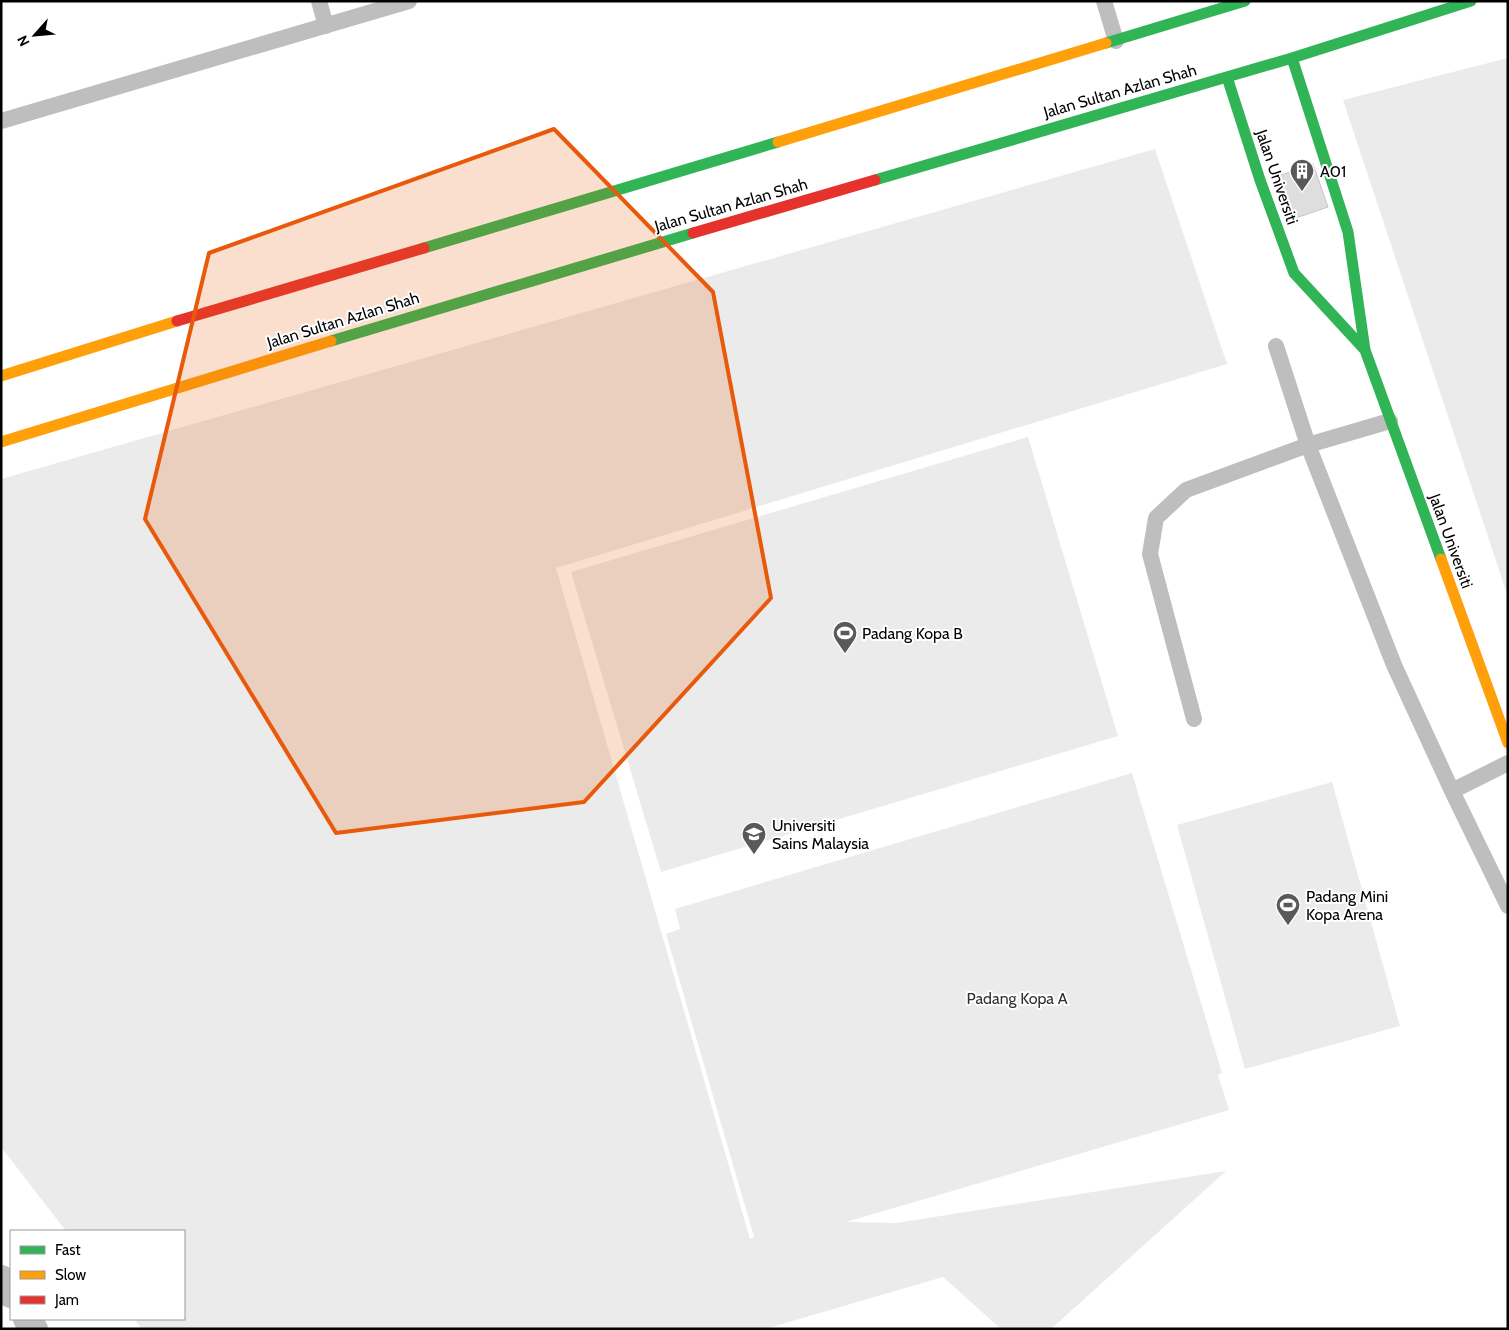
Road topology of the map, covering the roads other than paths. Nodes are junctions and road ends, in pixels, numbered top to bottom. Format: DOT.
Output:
graph roads {
  1 [pos="318,1"];
  2 [pos="409,1"];
  3 [pos="1104,1"];
  4 [pos="1245,1"];
  5 [pos="1471,1"];
  6 [pos="326,26"];
  7 [pos="1116,40"];
  8 [pos="1292,58"];
  9 [pos="1227,77"];
  10 [pos="1,121"];
  11 [pos="1276,346"];
  12 [pos="1365,350"];
  13 [pos="1,376"];
  14 [pos="1390,421"];
  15 [pos="1,442"];
  16 [pos="1308,445"];
  17 [pos="1194,719"];
  18 [pos="1508,742"];
  19 [pos="1508,763"];
  20 [pos="1452,791"];
  21 [pos="1508,906"];
  22 [pos="1,1279"];
  23 [pos="10,1292"];
  1 -- 6 [label="lane"];
  2 -- 6 [label="lane"];
  3 -- 7 [label="lane"];
  4 -- 7 [label="main road"];
  5 -- 8 [label="main road, Jalan Sultan Azlan Shah"];
  6 -- 10 [label="lane"];
  7 -- 13 [label="main road"];
  8 -- 9 [label="main road, Jalan Sultan Azlan Shah"];
  8 -- 12 [label="main road, Jalan Universiti"];
  9 -- 12 [label="main road, Jalan Universiti"];
  9 -- 15 [label="main road, Jalan Sultan Azlan Shah"];
  11 -- 16 [label="lane"];
  12 -- 14 [label="main road, Jalan Universiti"];
  14 -- 16 [label="lane"];
  14 -- 18 [label="main road, Jalan Universiti"];
  16 -- 17 [label="lane"];
  16 -- 20 [label="lane"];
  19 -- 20 [label="lane"];
  20 -- 21 [label="lane"];
  22 -- 23 [label="street"];
}
